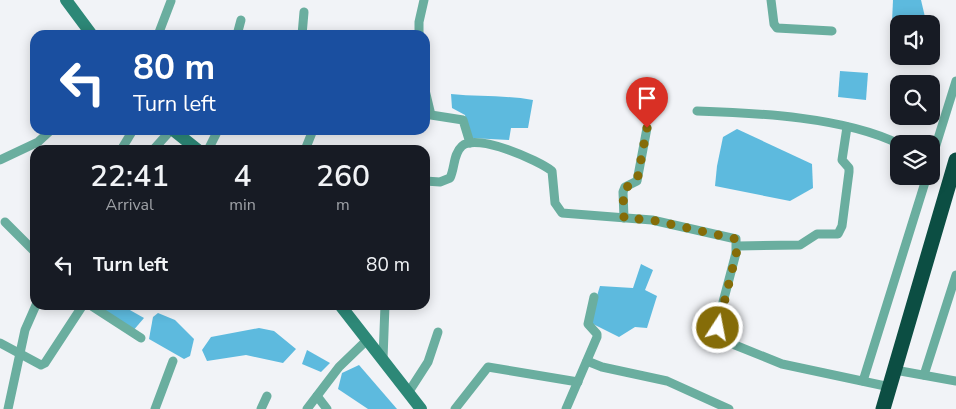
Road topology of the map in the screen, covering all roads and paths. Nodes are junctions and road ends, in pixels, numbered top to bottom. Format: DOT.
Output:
graph roads {
  1 [pos="66,0"];
  2 [pos="424,0"];
  3 [pos="771,0"];
  4 [pos="171,1"];
  5 [pos="304,12"];
  6 [pos="240,20"];
  7 [pos="88,30"];
  8 [pos="160,30"];
  9 [pos="238,30"];
  10 [pos="302,30"];
  11 [pos="419,30"];
  12 [pos="832,31"];
  13 [pos="956,82"];
  14 [pos="430,111"];
  15 [pos="697,111"];
  16 [pos="847,127"];
  17 [pos="647,128"];
  18 [pos="46,135"];
  19 [pos="167,135"];
  20 [pos="178,135"];
  21 [pos="939,135"];
  22 [pos="890,139"];
  23 [pos="470,142"];
  24 [pos="32,145"];
  25 [pos="158,145"];
  26 [pos="192,145"];
  27 [pos="30,146"];
  28 [pos="0,160"];
  29 [pos="956,160"];
  30 [pos="430,181"];
  31 [pos="956,184"];
  32 [pos="924,185"];
  33 [pos="624,218"];
  34 [pos="5,222"];
  35 [pos="738,246"];
  36 [pos="30,247"];
  37 [pos="956,275"];
  38 [pos="594,297"];
  39 [pos="34,310"];
  40 [pos="80,310"];
  41 [pos="98,310"];
  42 [pos="344,310"];
  43 [pos="385,310"];
  44 [pos="438,332"];
  45 [pos="140,338"];
  46 [pos="368,339"];
  47 [pos="0,343"];
  48 [pos="19,354"];
  49 [pos="383,359"];
  50 [pos="173,361"];
  51 [pos="587,361"];
  52 [pos="897,370"];
  53 [pos="924,375"];
  54 [pos="863,381"];
  55 [pos="956,381"];
  56 [pos="578,382"];
  57 [pos="890,386"];
  58 [pos="408,393"];
  59 [pos="267,396"];
  60 [pos="317,396"];
  61 [pos="8,407"];
  62 [pos="19,409"];
  63 [pos="156,409"];
  64 [pos="261,409"];
  65 [pos="307,409"];
  66 [pos="327,409"];
  67 [pos="421,409"];
  68 [pos="454,409"];
  69 [pos="566,409"];
  70 [pos="729,409"];
  71 [pos="883,409"];
  72 [pos="888,409"];
  1 -- 7 [label="main road"];
  2 -- 11 [label="street"];
  3 -- 12 [label="street"];
  4 -- 8 [label="street"];
  5 -- 10 [label="street"];
  6 -- 9 [label="street"];
  13 -- 21 [label="street"];
  14 -- 23 [label="street"];
  15 -- 16 [label="street"];
  16 -- 22 [label="street"];
  16 -- 35 [label="street"];
  17 -- 33 [label="street"];
  18 -- 24 [label="street"];
  19 -- 25 [label="street"];
  20 -- 26 [label="main road"];
  23 -- 30 [label="street"];
  23 -- 33 [label="street"];
  27 -- 28 [label="street"];
  29 -- 52 [label="highway"];
  31 -- 52 [label="highway"];
  32 -- 54 [label="street"];
  33 -- 35 [label="street"];
  34 -- 36 [label="street"];
  35 -- 54 [label="street"];
  37 -- 53 [label="street"];
  38 -- 51 [label="street"];
  39 -- 48 [label="street"];
  40 -- 48 [label="street"];
  41 -- 45 [label="street"];
  42 -- 46 [label="main road"];
  43 -- 49 [label="street"];
  44 -- 58 [label="street"];
  46 -- 49 [label="main road"];
  46 -- 60 [label="street"];
  47 -- 48 [label="street"];
  48 -- 61 [label="street"];
  49 -- 58 [label="main road"];
  50 -- 63 [label="street"];
  51 -- 56 [label="street"];
  51 -- 70 [label="street"];
  52 -- 53 [label="street"];
  52 -- 57 [label="highway"];
  52 -- 72 [label="highway"];
  53 -- 55 [label="street"];
  54 -- 57 [label="street"];
  56 -- 68 [label="street"];
  56 -- 69 [label="street"];
  57 -- 71 [label="highway"];
  58 -- 67 [label="main road"];
  59 -- 64 [label="street"];
  60 -- 65 [label="street"];
  60 -- 66 [label="street"];
  61 -- 62 [label="street"];
}
